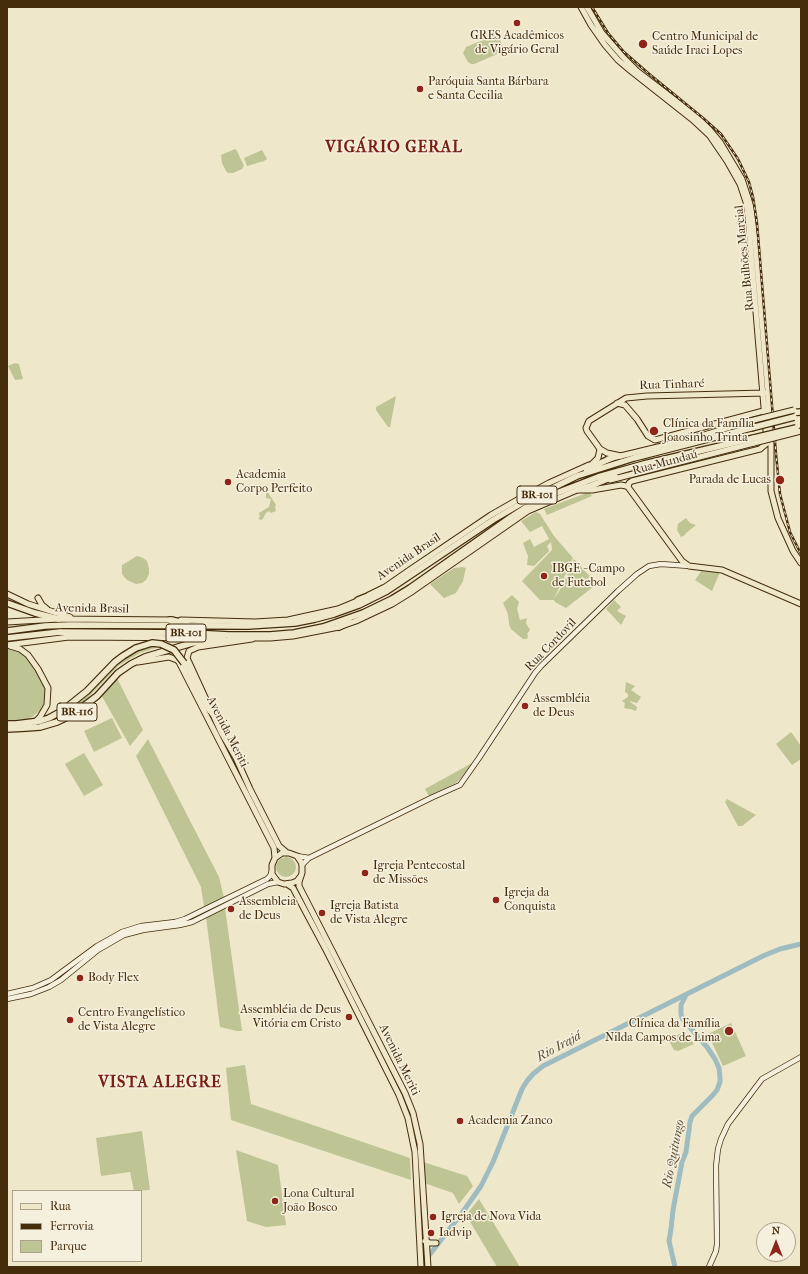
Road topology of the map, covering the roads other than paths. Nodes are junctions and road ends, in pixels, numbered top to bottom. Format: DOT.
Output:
graph roads {
  1 [pos="581,7"];
  2 [pos="587,7"];
  3 [pos="766,392"];
  4 [pos="626,398"];
  5 [pos="617,403"];
  6 [pos="625,405"];
  7 [pos="767,410"];
  8 [pos="801,410"];
  9 [pos="782,413"];
  10 [pos="794,413"];
  11 [pos="801,415"];
  12 [pos="751,425"];
  13 [pos="799,429"];
  14 [pos="754,440"];
  15 [pos="600,449"];
  16 [pos="760,449"];
  17 [pos="621,456"];
  18 [pos="612,458"];
  19 [pos="770,461"];
  20 [pos="644,464"];
  21 [pos="591,465"];
  22 [pos="563,483"];
  23 [pos="593,484"];
  24 [pos="628,487"];
  25 [pos="577,490"];
  26 [pos="678,555"];
  27 [pos="801,563"];
  28 [pos="672,565"];
  29 [pos="689,566"];
  30 [pos="394,586"];
  31 [pos="7,594"];
  32 [pos="38,598"];
  33 [pos="358,600"];
  34 [pos="7,603"];
  35 [pos="801,604"];
  36 [pos="48,610"];
  37 [pos="363,613"];
  38 [pos="59,619"];
  39 [pos="83,620"];
  40 [pos="170,620"];
  41 [pos="7,622"];
  42 [pos="225,626"];
  43 [pos="339,627"];
  44 [pos="7,631"];
  45 [pos="7,638"];
  46 [pos="242,638"];
  47 [pos="256,639"];
  48 [pos="7,646"];
  49 [pos="185,661"];
  50 [pos="131,664"];
  51 [pos="212,713"];
  52 [pos="35,722"];
  53 [pos="7,724"];
  54 [pos="7,729"];
  55 [pos="286,852"];
  56 [pos="297,856"];
  57 [pos="275,858"];
  58 [pos="309,858"];
  59 [pos="302,865"];
  60 [pos="272,871"];
  61 [pos="300,877"];
  62 [pos="278,882"];
  63 [pos="287,884"];
  64 [pos="7,994"];
  65 [pos="7,999"];
  66 [pos="801,1057"];
  67 [pos="425,1241"];
  68 [pos="436,1243"];
  69 [pos="421,1266"];
  70 [pos="428,1267"];
  71 [pos="709,1267"];
  1 -- 3 [label="main road, Rua Bulhões Marcial"];
  2 -- 3 [label="main road, Rua Bulhões Marcial"];
  3 -- 4 [label="main road, Rua Tinharé"];
  3 -- 7 [label="main road, Rua Bulhões Marcial"];
  4 -- 5 [label="main road, Rua Tinharé"];
  4 -- 6 [label="main road"];
  5 -- 6 [label="main road"];
  5 -- 15 [label="main road, Rua Tinharé"];
  6 -- 7 [label="main road"];
  7 -- 16 [label="main road, Rua Bulhões Marcial"];
  7 -- 19 [label="main road, Rua Bulhões Marcial"];
  8 -- 10 [label="highway"];
  9 -- 10 [label="highway, bridge"];
  9 -- 12 [label="main road, Avenida Brasil, bridge"];
  10 -- 11 [label="highway, Avenida Brasil / BR-101"];
  10 -- 12 [label="highway, Avenida Brasil / BR-101, bridge"];
  12 -- 17 [label="main road, Avenida Brasil"];
  12 -- 22 [label="highway, Avenida Brasil / BR-101"];
  13 -- 14 [label="highway, Avenida Brasil / BR-101, bridge"];
  14 -- 20 [label="highway, Avenida Brasil / BR-101"];
  14 -- 23 [label="main road, Avenida Brasil"];
  15 -- 17 [label="main road"];
  15 -- 21 [label="main road"];
  16 -- 19 [label="main road"];
  16 -- 24 [label="main road, Rua Mundaú"];
  17 -- 18 [label="main road, Avenida Brasil"];
  18 -- 21 [label="main road, Avenida Brasil"];
  18 -- 22 [label="highway"];
  19 -- 27 [label="main road, Rua Bulhões Marcial"];
  20 -- 23 [label="highway"];
  20 -- 37 [label="highway, Avenida Brasil / BR-101"];
  21 -- 33 [label="main road, Avenida Brasil"];
  22 -- 30 [label="highway, Avenida Brasil / BR-101"];
  23 -- 25 [label="main road, Avenida Brasil"];
  24 -- 25 [label="main road, Rua Mundaú"];
  24 -- 26 [label="main road"];
  25 -- 43 [label="main road, Avenida Brasil"];
  26 -- 28 [label="main road"];
  26 -- 29 [label="main road"];
  28 -- 29 [label="main road, Rua Cordovil"];
  28 -- 58 [label="main road, Rua Cordovil"];
  29 -- 35 [label="main road, Rua Cordovil"];
  30 -- 33 [label="highway"];
  30 -- 42 [label="highway, Avenida Brasil / BR-101"];
  31 -- 36 [label="main road"];
  32 -- 36 [label="main road"];
  33 -- 40 [label="main road, Avenida Brasil"];
  34 -- 38 [label="highway"];
  36 -- 39 [label="main road"];
  37 -- 43 [label="highway, BR-101"];
  37 -- 45 [label="highway, Avenida Brasil / BR-101"];
  38 -- 39 [label="main road, Avenida Brasil / BR-101"];
  38 -- 41 [label="main road, Avenida Brasil / BR-101"];
  39 -- 40 [label="main road, Avenida Brasil / BR-101"];
  40 -- 42 [label="highway, BR-101"];
  42 -- 44 [label="highway, Avenida Brasil / BR-101"];
  43 -- 47 [label="main road, Avenida Brasil / BR-101"];
  46 -- 47 [label="main road, Avenida Brasil / BR-101"];
  46 -- 48 [label="main road, Avenida Brasil / BR-101"];
  46 -- 50 [label="highway, BR-116"];
  47 -- 49 [label="main road, Avenida Brasil"];
  48 -- 52 [label="main road"];
  49 -- 51 [label="highway"];
  49 -- 52 [label="highway, bridge"];
  50 -- 54 [label="highway, BR-116"];
  50 -- 57 [label="main road, Avenida Meriti"];
  51 -- 55 [label="main road, Avenida Meriti"];
  52 -- 53 [label="highway"];
  55 -- 56 [label="main road"];
  55 -- 57 [label="main road"];
  56 -- 58 [label="main road"];
  56 -- 59 [label="main road"];
  57 -- 60 [label="main road"];
  58 -- 59 [label="main road, Rua Cordovil"];
  59 -- 61 [label="main road"];
  60 -- 62 [label="main road"];
  60 -- 64 [label="main road"];
  61 -- 63 [label="main road"];
  61 -- 67 [label="main road, Avenida Meriti"];
  62 -- 63 [label="main road"];
  62 -- 65 [label="main road"];
  63 -- 69 [label="main road, Avenida Meriti"];
  66 -- 71 [label="main road"];
  67 -- 68 [label="main road"];
  67 -- 70 [label="main road, Avenida Meriti"];
}
